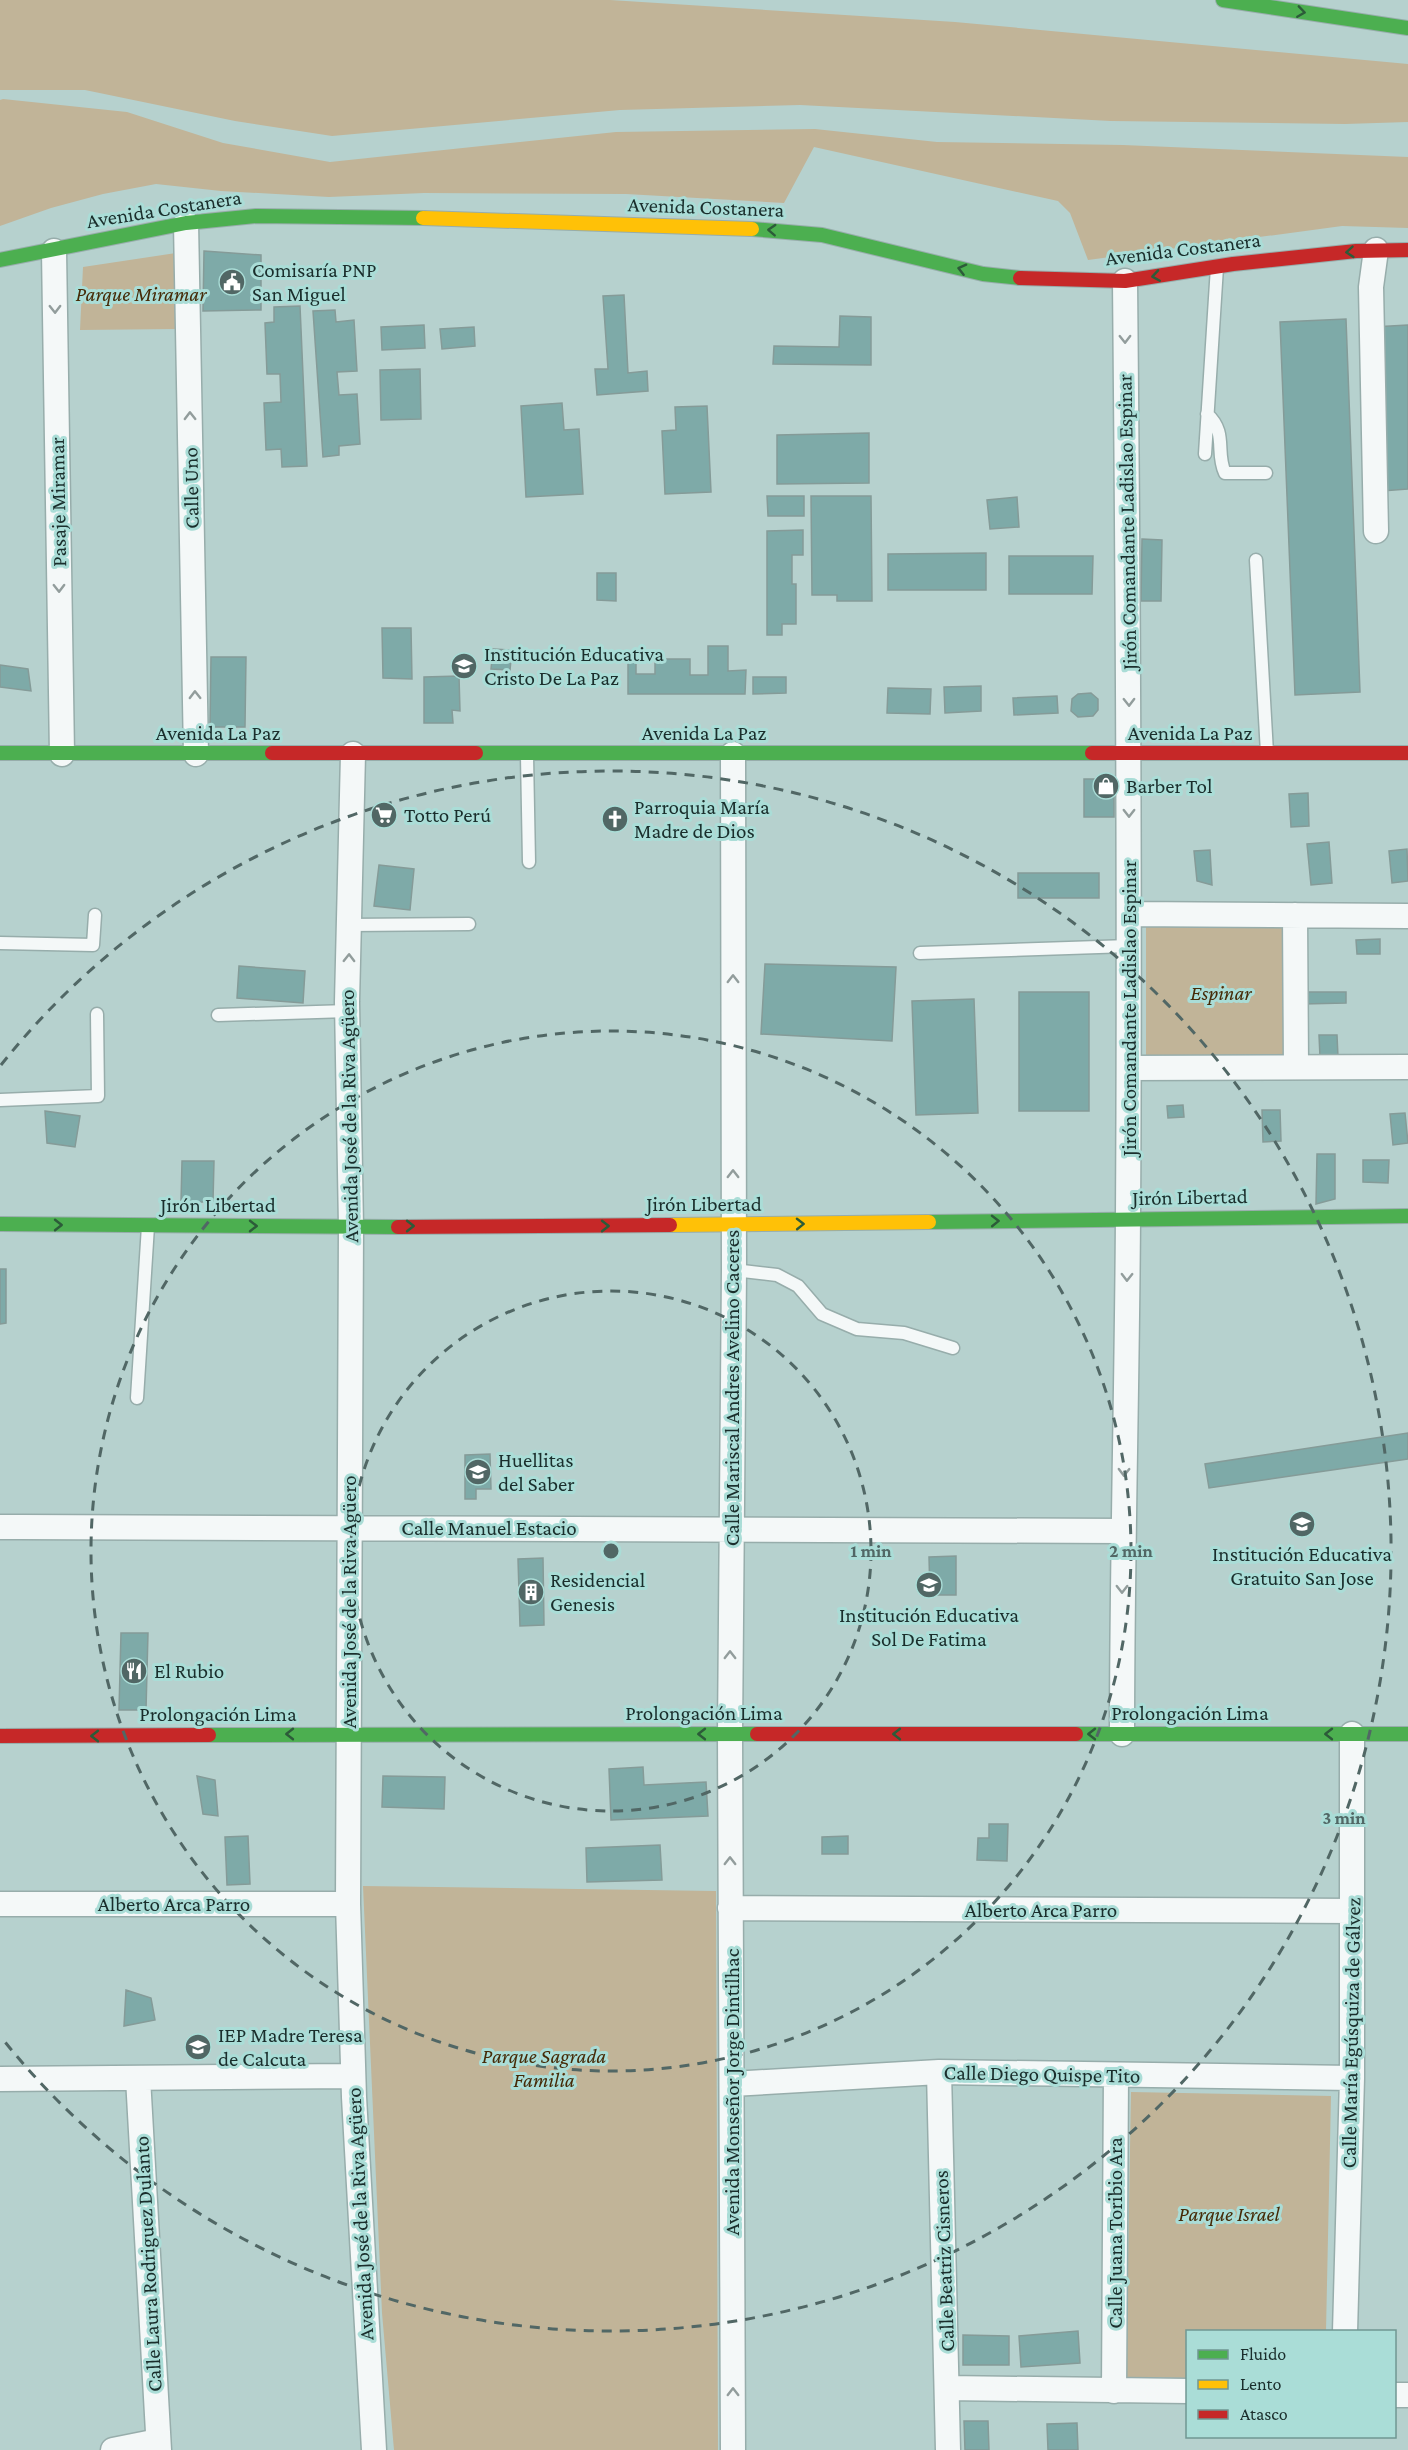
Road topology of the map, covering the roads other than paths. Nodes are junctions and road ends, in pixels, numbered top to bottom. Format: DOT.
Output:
graph roads {
  1 [pos="1223,0"];
  2 [pos="1408,28"];
  3 [pos="186,223"];
  4 [pos="1376,250"];
  5 [pos="1408,250"];
  6 [pos="54,251"];
  7 [pos="0,260"];
  8 [pos="1217,266"];
  9 [pos="1125,281"];
  10 [pos="1207,414"];
  11 [pos="1205,454"];
  12 [pos="1266,473"];
  13 [pos="1376,531"];
  14 [pos="1256,560"];
  15 [pos="0,753"];
  16 [pos="1408,753"];
  17 [pos="62,754"];
  18 [pos="196,754"];
  19 [pos="354,754"];
  20 [pos="527,754"];
  21 [pos="733,754"];
  22 [pos="1267,754"];
  23 [pos="1129,755"];
  24 [pos="529,862"];
  25 [pos="1129,914"];
  26 [pos="95,915"];
  27 [pos="1295,915"];
  28 [pos="1408,916"];
  29 [pos="470,924"];
  30 [pos="349,925"];
  31 [pos="0,943"];
  32 [pos="1129,946"];
  33 [pos="920,953"];
  34 [pos="348,1011"];
  35 [pos="97,1014"];
  36 [pos="218,1015"];
  37 [pos="1296,1066"];
  38 [pos="1408,1067"];
  39 [pos="1129,1068"];
  40 [pos="0,1100"];
  41 [pos="1408,1216"];
  42 [pos="1128,1219"];
  43 [pos="0,1224"];
  44 [pos="148,1225"];
  45 [pos="733,1225"];
  46 [pos="351,1227"];
  47 [pos="734,1270"];
  48 [pos="953,1348"];
  49 [pos="137,1398"];
  50 [pos="0,1527"];
  51 [pos="731,1527"];
  52 [pos="350,1529"];
  53 [pos="1123,1531"];
  54 [pos="348,1734"];
  55 [pos="730,1734"];
  56 [pos="1122,1734"];
  57 [pos="1352,1734"];
  58 [pos="1408,1734"];
  59 [pos="0,1736"];
  60 [pos="348,1904"];
  61 [pos="0,1905"];
  62 [pos="730,1908"];
  63 [pos="1352,1911"];
  64 [pos="939,2072"];
  65 [pos="1116,2075"];
  66 [pos="353,2076"];
  67 [pos="138,2078"];
  68 [pos="1352,2078"];
  69 [pos="0,2079"];
  70 [pos="732,2084"];
  71 [pos="1346,2330"];
  72 [pos="947,2388"];
  73 [pos="1114,2391"];
  74 [pos="1186,2391"];
  75 [pos="159,2445"];
  76 [pos="113,2450"];
  77 [pos="374,2450"];
  78 [pos="733,2450"];
  79 [pos="948,2450"];
  1 -- 2 [label="main road, one-way"];
  3 -- 6 [label="main road, Avenida Costanera"];
  9 -- 3 [label="main road, Avenida Costanera, one-way"];
  18 -- 3 [label="street, Calle Uno, one-way"];
  4 -- 5 [label="main road, Avenida Costanera"];
  4 -- 8 [label="main road, Avenida Costanera, one-way"];
  4 -- 13 [label="street"];
  6 -- 7 [label="main road, Avenida Costanera"];
  6 -- 17 [label="street, Pasaje Miramar, one-way"];
  8 -- 9 [label="main road, Avenida Costanera, one-way"];
  8 -- 10 [label="lane"];
  9 -- 23 [label="street, Jirón Comandante Ladislao Espinar, one-way"];
  10 -- 11 [label="lane"];
  10 -- 12 [label="lane"];
  14 -- 22 [label="lane"];
  15 -- 17 [label="main road, Avenida La Paz"];
  16 -- 22 [label="main road, Avenida La Paz"];
  17 -- 18 [label="main road, Avenida La Paz"];
  18 -- 19 [label="main road, Avenida La Paz"];
  19 -- 20 [label="main road, Avenida La Paz"];
  19 -- 30 [label="street, Avenida José de la Riva Agüero"];
  20 -- 21 [label="main road, Avenida La Paz"];
  20 -- 24 [label="lane"];
  21 -- 23 [label="main road, Avenida La Paz"];
  45 -- 21 [label="street, Calle Mariscal Andres Avelino Caceres, one-way"];
  22 -- 23 [label="main road, Avenida La Paz"];
  23 -- 25 [label="street, Jirón Comandante Ladislao Espinar, one-way"];
  25 -- 27 [label="street"];
  25 -- 32 [label="street, Jirón Comandante Ladislao Espinar"];
  26 -- 31 [label="lane"];
  27 -- 28 [label="street"];
  27 -- 37 [label="street"];
  29 -- 30 [label="lane"];
  34 -- 30 [label="street, Avenida José de la Riva Agüero, one-way"];
  32 -- 33 [label="lane"];
  32 -- 39 [label="street, Jirón Comandante Ladislao Espinar"];
  34 -- 36 [label="lane"];
  34 -- 46 [label="street, Avenida José de la Riva Agüero"];
  35 -- 40 [label="lane"];
  37 -- 38 [label="street"];
  37 -- 39 [label="street"];
  39 -- 42 [label="street, Jirón Comandante Ladislao Espinar"];
  41 -- 42 [label="main road, Jirón Libertad"];
  45 -- 42 [label="main road, Jirón Libertad, one-way"];
  42 -- 53 [label="street, Jirón Comandante Ladislao Espinar, one-way"];
  43 -- 44 [label="main road, Jirón Libertad, one-way"];
  44 -- 46 [label="main road, Jirón Libertad, one-way"];
  44 -- 49 [label="lane"];
  46 -- 45 [label="main road, Jirón Libertad, one-way"];
  45 -- 47 [label="street, Calle Mariscal Andres Avelino Caceres"];
  46 -- 52 [label="street, Avenida José de la Riva Agüero"];
  47 -- 48 [label="lane"];
  47 -- 51 [label="street, Calle Mariscal Andres Avelino Caceres"];
  50 -- 52 [label="street, Calle Manuel Estacio"];
  51 -- 52 [label="street, Calle Manuel Estacio"];
  51 -- 53 [label="street, Calle Manuel Estacio"];
  55 -- 51 [label="street, Calle Mariscal Andres Avelino Caceres, one-way"];
  52 -- 54 [label="street, Avenida José de la Riva Agüero"];
  53 -- 56 [label="street, Jirón Comandante Ladislao Espinar, one-way"];
  55 -- 54 [label="main road, Prolongación Lima, one-way"];
  54 -- 59 [label="main road, Prolongación Lima, one-way"];
  54 -- 60 [label="street, Avenida José de la Riva Agüero"];
  56 -- 55 [label="main road, Prolongación Lima, one-way"];
  62 -- 55 [label="street, Avenida Monseñor Jorge Dintilhac, one-way"];
  57 -- 56 [label="main road, Prolongación Lima, one-way"];
  57 -- 58 [label="main road, Prolongación Lima"];
  57 -- 63 [label="street, Calle María Egúsquiza de Gálvez"];
  60 -- 61 [label="street, Alberto Arca Parro"];
  60 -- 66 [label="street, Avenida José de la Riva Agüero"];
  62 -- 63 [label="street, Alberto Arca Parro"];
  62 -- 70 [label="street, Avenida Monseñor Jorge Dintilhac"];
  63 -- 68 [label="street, Calle María Egúsquiza de Gálvez"];
  64 -- 65 [label="street, Calle Diego Quispe Tito"];
  64 -- 70 [label="street, Calle Diego Quispe Tito"];
  64 -- 72 [label="street, Calle Beatriz Cisneros"];
  65 -- 68 [label="street, Calle Diego Quispe Tito"];
  65 -- 73 [label="street, Calle Juana Toribio Ara"];
  66 -- 67 [label="street"];
  66 -- 77 [label="street, Avenida José de la Riva Agüero"];
  67 -- 69 [label="street"];
  67 -- 75 [label="street, Calle Laura Rodriguez Dulanto"];
  68 -- 71 [label="street, Calle María Egúsquiza de Gálvez"];
  78 -- 70 [label="street, Avenida Monseñor Jorge Dintilhac, one-way"];
  72 -- 73 [label="street"];
  72 -- 79 [label="street, Calle Beatriz Cisneros"];
  73 -- 74 [label="street"];
  75 -- 76 [label="street"];
}
